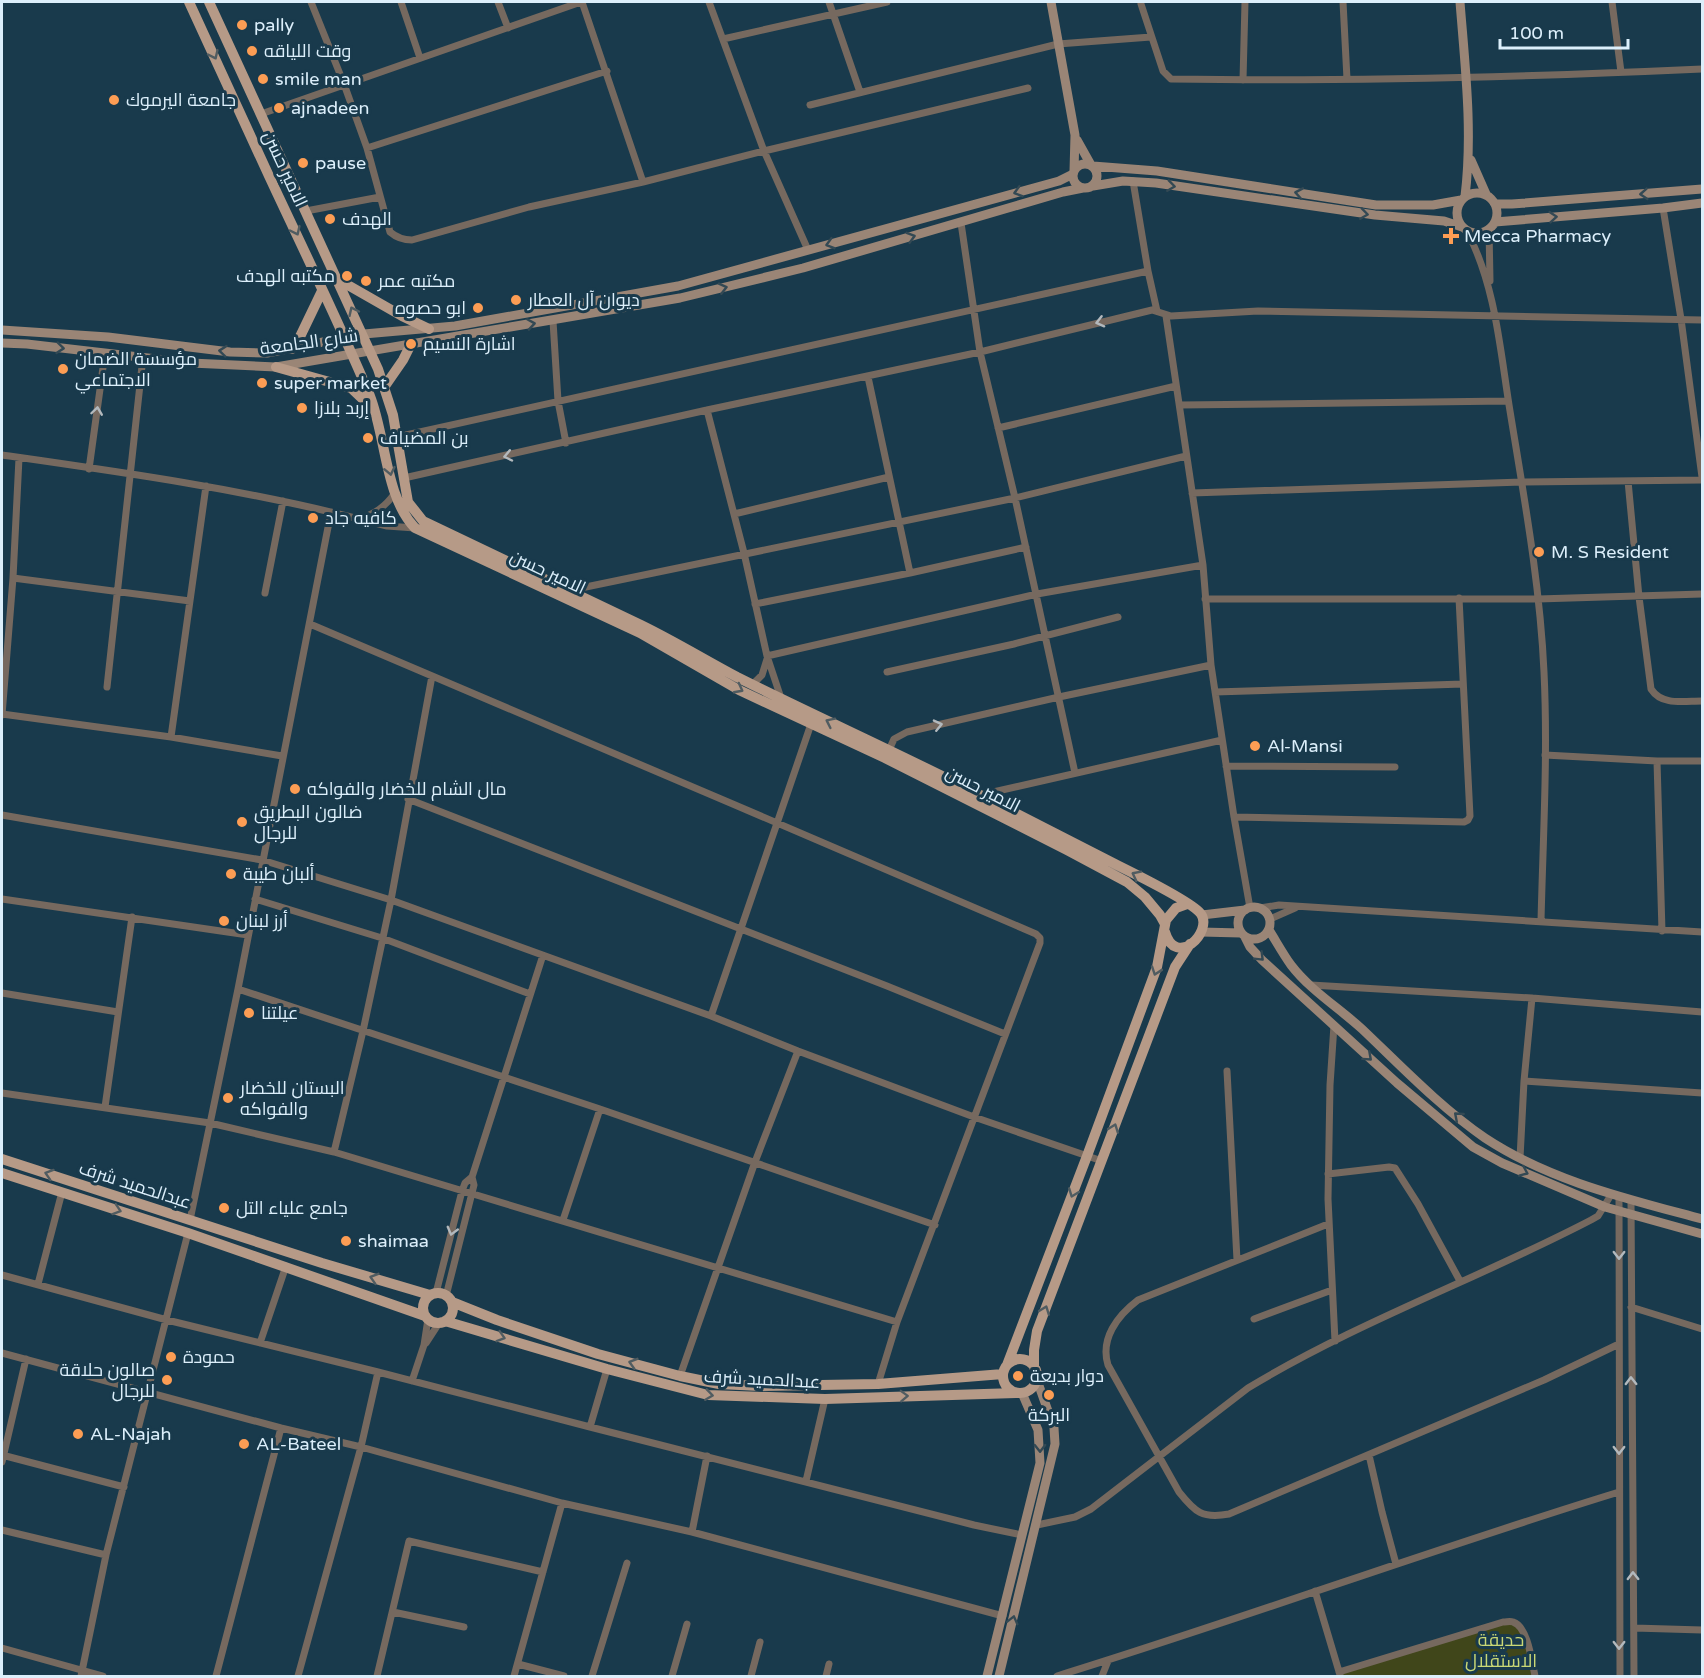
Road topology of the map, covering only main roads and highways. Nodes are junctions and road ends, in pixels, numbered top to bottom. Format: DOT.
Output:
graph roads {
  1 [pos="189,2"];
  2 [pos="209,2"];
  3 [pos="1051,2"];
  4 [pos="1460,2"];
  5 [pos="1076,135"];
  6 [pos="1469,143"];
  7 [pos="1092,165"];
  8 [pos="1074,172"];
  9 [pos="1088,187"];
  10 [pos="1702,189"];
  11 [pos="1486,194"];
  12 [pos="1463,198"];
  13 [pos="1702,203"];
  14 [pos="1442,204"];
  15 [pos="1495,204"];
  16 [pos="1512,204"];
  17 [pos="1514,220"];
  18 [pos="1444,221"];
  19 [pos="1492,225"];
  20 [pos="1465,229"];
  21 [pos="339,280"];
  22 [pos="322,291"];
  23 [pos="429,328"];
  24 [pos="2,330"];
  25 [pos="364,334"];
  26 [pos="343,338"];
  27 [pos="2,343"];
  28 [pos="411,344"];
  29 [pos="292,349"];
  30 [pos="370,350"];
  31 [pos="350,353"];
  32 [pos="276,367"];
  33 [pos="385,386"];
  34 [pos="375,411"];
  35 [pos="887,754"];
  36 [pos="1187,904"];
  37 [pos="1252,909"];
  38 [pos="1202,915"];
  39 [pos="1165,928"];
  40 [pos="1269,930"];
  41 [pos="1243,935"];
  42 [pos="1196,939"];
  43 [pos="1359,1027"];
  44 [pos="1347,1038"];
  45 [pos="2,1159"];
  46 [pos="2,1173"];
  47 [pos="1702,1219"];
  48 [pos="1702,1234"];
  49 [pos="441,1297"];
  50 [pos="434,1320"];
  51 [pos="1034,1366"];
  52 [pos="1005,1370"];
  53 [pos="1037,1380"];
  54 [pos="1019,1393"];
  55 [pos="987,1677"];
  56 [pos="999,1677"];
  1 -- 22 [label="main road, الامير حسن, one-way"];
  2 -- 21 [label="main road, الامير حسن"];
  3 -- 5 [label="main road"];
  4 -- 6 [label="main road"];
  5 -- 7 [label="main road"];
  5 -- 8 [label="main road"];
  6 -- 11 [label="main road"];
  6 -- 12 [label="main road"];
  7 -- 8 [label="main road"];
  7 -- 9 [label="main road"];
  14 -- 7 [label="main road, one-way"];
  8 -- 9 [label="main road"];
  8 -- 23 [label="main road, شارع الجامعة, one-way"];
  9 -- 18 [label="main road, شارع الجامعة, one-way"];
  28 -- 9 [label="main road, شارع الجامعة, one-way"];
  10 -- 16 [label="main road, one-way"];
  11 -- 12 [label="main road"];
  11 -- 15 [label="main road"];
  12 -- 14 [label="main road"];
  12 -- 20 [label="main road"];
  17 -- 13 [label="main road, one-way"];
  14 -- 18 [label="main road"];
  15 -- 16 [label="main road"];
  15 -- 19 [label="main road"];
  16 -- 17 [label="main road"];
  17 -- 19 [label="main road"];
  18 -- 20 [label="main road, شارع الجامعة"];
  19 -- 20 [label="main road"];
  21 -- 23 [label="main road"];
  25 -- 21 [label="main road, الامير حسن, one-way"];
  22 -- 26 [label="main road, الامير حسن"];
  22 -- 29 [label="main road"];
  23 -- 25 [label="main road, شارع الجامعة"];
  29 -- 24 [label="main road, شارع الجامعة, one-way"];
  25 -- 26 [label="main road, شارع الجامعة"];
  25 -- 30 [label="main road, الامير حسن"];
  26 -- 29 [label="main road, شارع الجامعة"];
  26 -- 31 [label="main road, الامير حسن"];
  27 -- 32 [label="main road, شارع الجامعة, one-way"];
  28 -- 30 [label="main road, شارع الجامعة"];
  28 -- 33 [label="main road"];
  30 -- 31 [label="main road, شارع الجامعة"];
  30 -- 33 [label="main road, الامير حسن"];
  31 -- 32 [label="main road, شارع الجامعة"];
  31 -- 34 [label="main road, الامير حسن"];
  32 -- 34 [label="main road"];
  35 -- 33 [label="main road, الامير حسن, one-way"];
  34 -- 35 [label="main road, الامير حسن, one-way"];
  36 -- 35 [label="main road, الامير حسن, one-way"];
  35 -- 39 [label="main road, الامير حسن"];
  36 -- 38 [label="main road"];
  36 -- 39 [label="main road"];
  37 -- 38 [label="main road"];
  37 -- 40 [label="main road"];
  37 -- 41 [label="main road"];
  38 -- 42 [label="main road"];
  39 -- 42 [label="main road, الامير حسن"];
  39 -- 52 [label="main road, one-way"];
  40 -- 41 [label="main road"];
  40 -- 43 [label="main road"];
  41 -- 42 [label="main road"];
  41 -- 44 [label="main road, one-way"];
  51 -- 42 [label="main road, one-way"];
  43 -- 44 [label="main road"];
  47 -- 43 [label="main road, one-way"];
  44 -- 48 [label="main road, one-way"];
  49 -- 45 [label="main road, عبدالحميد شرف, one-way"];
  46 -- 50 [label="main road, عبدالحميد شرف, one-way"];
  49 -- 50 [label="main road"];
  49 -- 50 [label="main road"];
  52 -- 49 [label="main road, عبدالحميد شرف, one-way"];
  50 -- 54 [label="main road, عبدالحميد شرف, one-way"];
  51 -- 52 [label="main road"];
  51 -- 53 [label="main road"];
  52 -- 54 [label="main road"];
  53 -- 54 [label="main road"];
  56 -- 53 [label="main road, one-way"];
  54 -- 55 [label="main road, one-way"];
}
